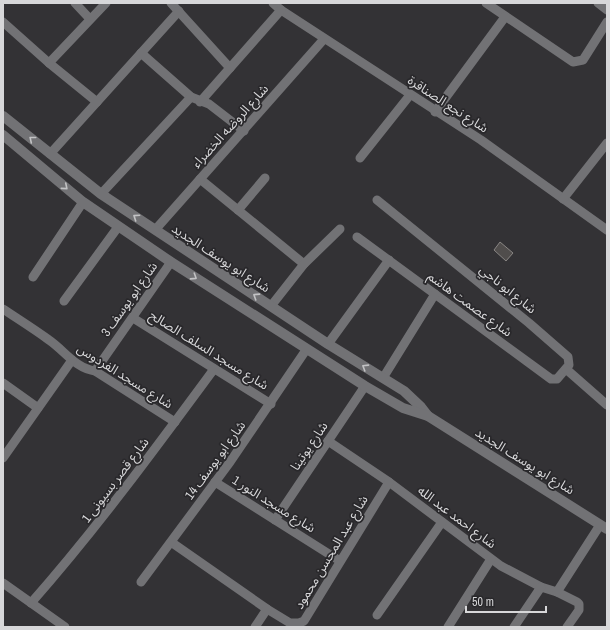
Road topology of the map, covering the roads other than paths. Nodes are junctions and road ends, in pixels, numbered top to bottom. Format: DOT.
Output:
graph roads {
  1 [pos="75,3"];
  2 [pos="106,3"];
  3 [pos="171,3"];
  4 [pos="273,3"];
  5 [pos="486,3"];
  6 [pos="598,3"];
  7 [pos="281,10"];
  8 [pos="607,10"];
  9 [pos="179,11"];
  10 [pos="506,17"];
  11 [pos="90,19"];
  12 [pos="3,22"];
  13 [pos="607,22"];
  14 [pos="324,39"];
  15 [pos="141,53"];
  16 [pos="49,63"];
  17 [pos="230,68"];
  18 [pos="410,95"];
  19 [pos="190,97"];
  20 [pos="97,102"];
  21 [pos="200,102"];
  22 [pos="435,112"];
  23 [pos="3,116"];
  24 [pos="244,131"];
  25 [pos="3,135"];
  26 [pos="607,143"];
  27 [pos="50,154"];
  28 [pos="360,158"];
  29 [pos="266,178"];
  30 [pos="200,179"];
  31 [pos="101,194"];
  32 [pos="563,198"];
  33 [pos="377,200"];
  34 [pos="83,202"];
  35 [pos="238,210"];
  36 [pos="118,227"];
  37 [pos="340,229"];
  38 [pos="155,230"];
  39 [pos="607,230"];
  40 [pos="357,237"];
  41 [pos="389,260"];
  42 [pos="171,262"];
  43 [pos="304,264"];
  44 [pos="33,276"];
  45 [pos="435,294"];
  46 [pos="64,301"];
  47 [pos="272,306"];
  48 [pos="3,308"];
  49 [pos="133,318"];
  50 [pos="328,344"];
  51 [pos="306,350"];
  52 [pos="72,360"];
  53 [pos="214,369"];
  54 [pos="566,369"];
  55 [pos="95,371"];
  56 [pos="383,378"];
  57 [pos="3,383"];
  58 [pos="394,384"];
  59 [pos="365,386"];
  60 [pos="384,397"];
  61 [pos="270,404"];
  62 [pos="607,405"];
  63 [pos="38,408"];
  64 [pos="428,416"];
  65 [pos="175,422"];
  66 [pos="328,441"];
  67 [pos="3,458"];
  68 [pos="215,482"];
  69 [pos="389,482"];
  70 [pos="275,520"];
  71 [pos="442,522"];
  72 [pos="604,527"];
  73 [pos="171,542"];
  74 [pos="491,559"];
  75 [pos="340,561"];
  76 [pos="141,582"];
  77 [pos="3,583"];
  78 [pos="541,587"];
  79 [pos="557,592"];
  80 [pos="31,603"];
  81 [pos="267,609"];
  82 [pos="377,615"];
  83 [pos="65,627"];
  84 [pos="254,627"];
  85 [pos="448,627"];
  86 [pos="514,627"];
  87 [pos="567,627"];
  1 -- 11 [label="street"];
  2 -- 11 [label="street"];
  3 -- 9 [label="street"];
  4 -- 7 [label="street, شارع نجع الصناقرة"];
  5 -- 10 [label="street"];
  6 -- 8 [label="street"];
  7 -- 14 [label="street, شارع نجع الصناقرة"];
  7 -- 17 [label="street"];
  9 -- 15 [label="street"];
  9 -- 17 [label="street"];
  10 -- 13 [label="street"];
  10 -- 22 [label="street"];
  11 -- 16 [label="street"];
  12 -- 16 [label="street"];
  14 -- 18 [label="street, شارع نجع الصناقرة"];
  14 -- 24 [label="street, شارع الروضه الخضراء"];
  15 -- 19 [label="street"];
  15 -- 20 [label="street"];
  16 -- 20 [label="street"];
  17 -- 21 [label="street"];
  18 -- 22 [label="street, شارع نجع الصناقرة"];
  18 -- 28 [label="street"];
  19 -- 21 [label="street"];
  19 -- 31 [label="street"];
  20 -- 27 [label="street"];
  21 -- 24 [label="street"];
  22 -- 32 [label="street, شارع نجع الصناقرة"];
  27 -- 23 [label="street, شارع ابو يوسف الجديد, one-way"];
  24 -- 30 [label="street, شارع الروضه الخضراء"];
  25 -- 34 [label="street, شارع ابو يوسف الجديد, one-way"];
  26 -- 32 [label="street"];
  27 -- 31 [label="street, شارع ابو يوسف الجديد"];
  29 -- 35 [label="street"];
  30 -- 35 [label="street"];
  30 -- 38 [label="street, شارع الروضه الخضراء"];
  38 -- 31 [label="street, شارع ابو يوسف الجديد, one-way"];
  32 -- 39 [label="street, شارع نجع الصناقرة"];
  33 -- 54 [label="street, شارع ابو ناجي"];
  34 -- 36 [label="street, شارع ابو يوسف الجديد"];
  34 -- 44 [label="street"];
  35 -- 43 [label="street"];
  36 -- 42 [label="street, شارع ابو يوسف الجديد"];
  36 -- 46 [label="street"];
  37 -- 43 [label="street"];
  47 -- 38 [label="street, شارع ابو يوسف الجديد, one-way"];
  40 -- 41 [label="street, شارع عصمت هاشم"];
  41 -- 45 [label="street, شارع عصمت هاشم"];
  41 -- 50 [label="street"];
  42 -- 49 [label="street, شارع ابو يوسف 3"];
  42 -- 51 [label="street, شارع ابو يوسف الجديد, one-way"];
  43 -- 47 [label="street"];
  45 -- 54 [label="street, شارع عصمت هاشم"];
  45 -- 56 [label="street"];
  47 -- 50 [label="street, شارع ابو يوسف الجديد"];
  48 -- 52 [label="street, شارع مسجد الفردوس"];
  49 -- 53 [label="street, شارع مسجد السلف الصالح"];
  49 -- 55 [label="street, شارع ابو يوسف 3"];
  56 -- 50 [label="street, شارع ابو يوسف الجديد, one-way"];
  51 -- 59 [label="street, شارع ابو يوسف الجديد"];
  51 -- 61 [label="street, شارع ابو يوسف 14"];
  52 -- 55 [label="street, شارع مسجد الفردوس"];
  52 -- 63 [label="street"];
  53 -- 61 [label="street, شارع مسجد السلف الصالح"];
  53 -- 65 [label="street, شارع قصر بسيونى 1"];
  54 -- 62 [label="street"];
  55 -- 65 [label="street, شارع مسجد الفردوس"];
  56 -- 58 [label="street, شارع ابو يوسف الجديد"];
  57 -- 63 [label="street"];
  58 -- 60 [label="street"];
  58 -- 64 [label="street, شارع ابو يوسف الجديد"];
  59 -- 60 [label="street, شارع ابو يوسف الجديد"];
  59 -- 66 [label="street, شارع يوتينا"];
  60 -- 64 [label="street, شارع ابو يوسف الجديد"];
  61 -- 68 [label="street, شارع ابو يوسف 14"];
  63 -- 67 [label="street"];
  64 -- 72 [label="street, شارع ابو يوسف الجديد"];
  65 -- 80 [label="street, شارع قصر بسيونى 1"];
  66 -- 69 [label="street, شارع احمد عبد الله"];
  66 -- 70 [label="street, شارع يوتينا"];
  68 -- 70 [label="street, شارع مسجد النور 1"];
  68 -- 73 [label="street, شارع ابو يوسف 14"];
  69 -- 71 [label="street, شارع احمد عبد الله"];
  69 -- 75 [label="street, شارع عبد المحسن محمود"];
  70 -- 75 [label="street, شارع مسجد النور 1"];
  71 -- 74 [label="street, شارع احمد عبد الله"];
  71 -- 82 [label="street"];
  72 -- 79 [label="street"];
  73 -- 76 [label="street, شارع ابو يوسف 14"];
  73 -- 81 [label="street"];
  74 -- 78 [label="street, شارع احمد عبد الله"];
  74 -- 85 [label="street"];
  75 -- 81 [label="street, شارع عبد المحسن محمود"];
  77 -- 80 [label="street"];
  78 -- 79 [label="street, شارع احمد عبد الله"];
  78 -- 86 [label="street"];
  79 -- 87 [label="street, شارع احمد عبد الله"];
  80 -- 83 [label="street"];
  81 -- 84 [label="street"];
}
